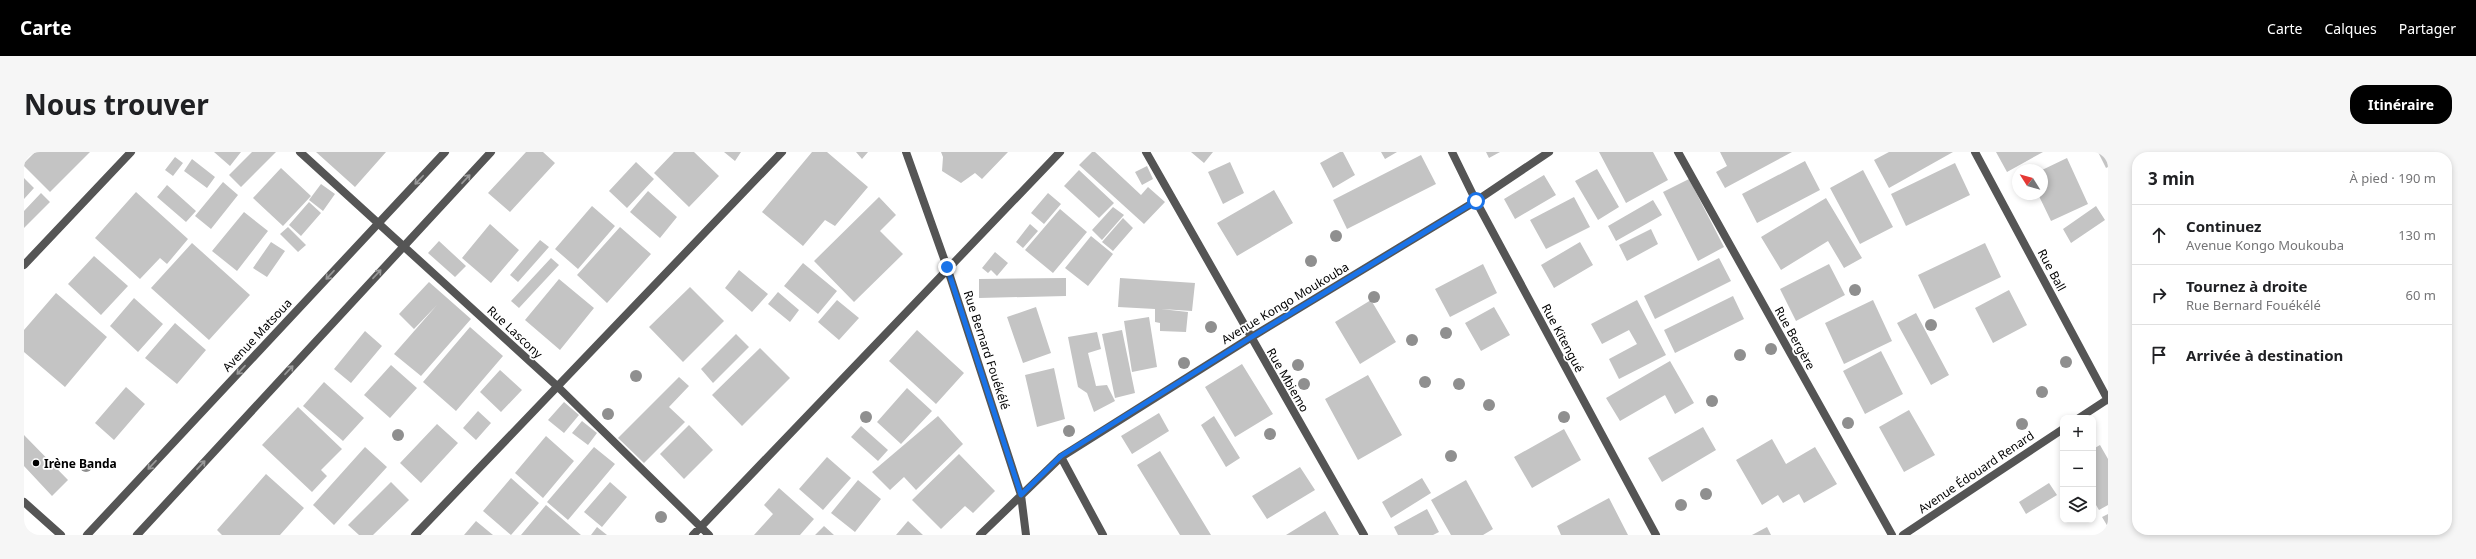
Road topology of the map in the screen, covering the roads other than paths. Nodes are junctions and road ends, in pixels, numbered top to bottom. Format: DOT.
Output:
graph roads {
  1 [pos="131,152"];
  2 [pos="300,152"];
  3 [pos="445,152"];
  4 [pos="491,152"];
  5 [pos="782,152"];
  6 [pos="906,152"];
  7 [pos="1060,152"];
  8 [pos="1146,152"];
  9 [pos="1452,152"];
  10 [pos="1549,152"];
  11 [pos="1678,152"];
  12 [pos="1976,152"];
  13 [pos="1476,201"];
  14 [pos="378,223"];
  15 [pos="404,245"];
  16 [pos="24,265"];
  17 [pos="947,267"];
  18 [pos="1250,338"];
  19 [pos="557,386"];
  20 [pos="2108,399"];
  21 [pos="2084,415"];
  22 [pos="2060,431"];
  23 [pos="1061,456"];
  24 [pos="1021,495"];
  25 [pos="24,502"];
  26 [pos="700,527"];
  27 [pos="60,535"];
  28 [pos="87,535"];
  29 [pos="137,535"];
  30 [pos="415,535"];
  31 [pos="693,535"];
  32 [pos="709,535"];
  33 [pos="980,535"];
  34 [pos="1026,535"];
  35 [pos="1104,535"];
  36 [pos="1364,535"];
  37 [pos="1656,535"];
  38 [pos="1892,535"];
  39 [pos="1903,535"];
  1 -- 16 [label="street"];
  2 -- 14 [label="street, Rue Lascony"];
  3 -- 14 [label="street, Avenue Matsoua, one-way"];
  15 -- 4 [label="street, one-way"];
  5 -- 19 [label="street"];
  6 -- 17 [label="street, Rue Bernard Fouékélé"];
  7 -- 17 [label="street"];
  8 -- 18 [label="street, Rue Mbiemo"];
  9 -- 13 [label="street, Rue Kitengué"];
  10 -- 13 [label="street, Avenue Kongo Moukouba"];
  11 -- 38 [label="street, Rue Bergère"];
  12 -- 20 [label="street, Rue Ball"];
  13 -- 18 [label="street, Avenue Kongo Moukouba"];
  13 -- 37 [label="street, Rue Kitengué"];
  14 -- 15 [label="street, Rue Lascony"];
  14 -- 28 [label="street, Avenue Matsoua, one-way"];
  15 -- 19 [label="street, Rue Lascony"];
  29 -- 15 [label="street, one-way"];
  17 -- 24 [label="street, Rue Bernard Fouékélé"];
  17 -- 26 [label="street"];
  18 -- 23 [label="street, Avenue Kongo Moukouba"];
  18 -- 36 [label="street, Rue Mbiemo"];
  19 -- 26 [label="street, Rue Lascony"];
  19 -- 30 [label="street"];
  20 -- 21 [label="street"];
  22 -- 39 [label="street, Avenue Édouard Renard"];
  23 -- 24 [label="street, Avenue Kongo Moukouba"];
  23 -- 35 [label="street"];
  24 -- 33 [label="street, Avenue Kongo Moukouba"];
  24 -- 34 [label="street, Rue Bernard Fouékélé"];
  25 -- 27 [label="street"];
  26 -- 31 [label="street"];
  26 -- 32 [label="street, Rue Lascony"];
}
